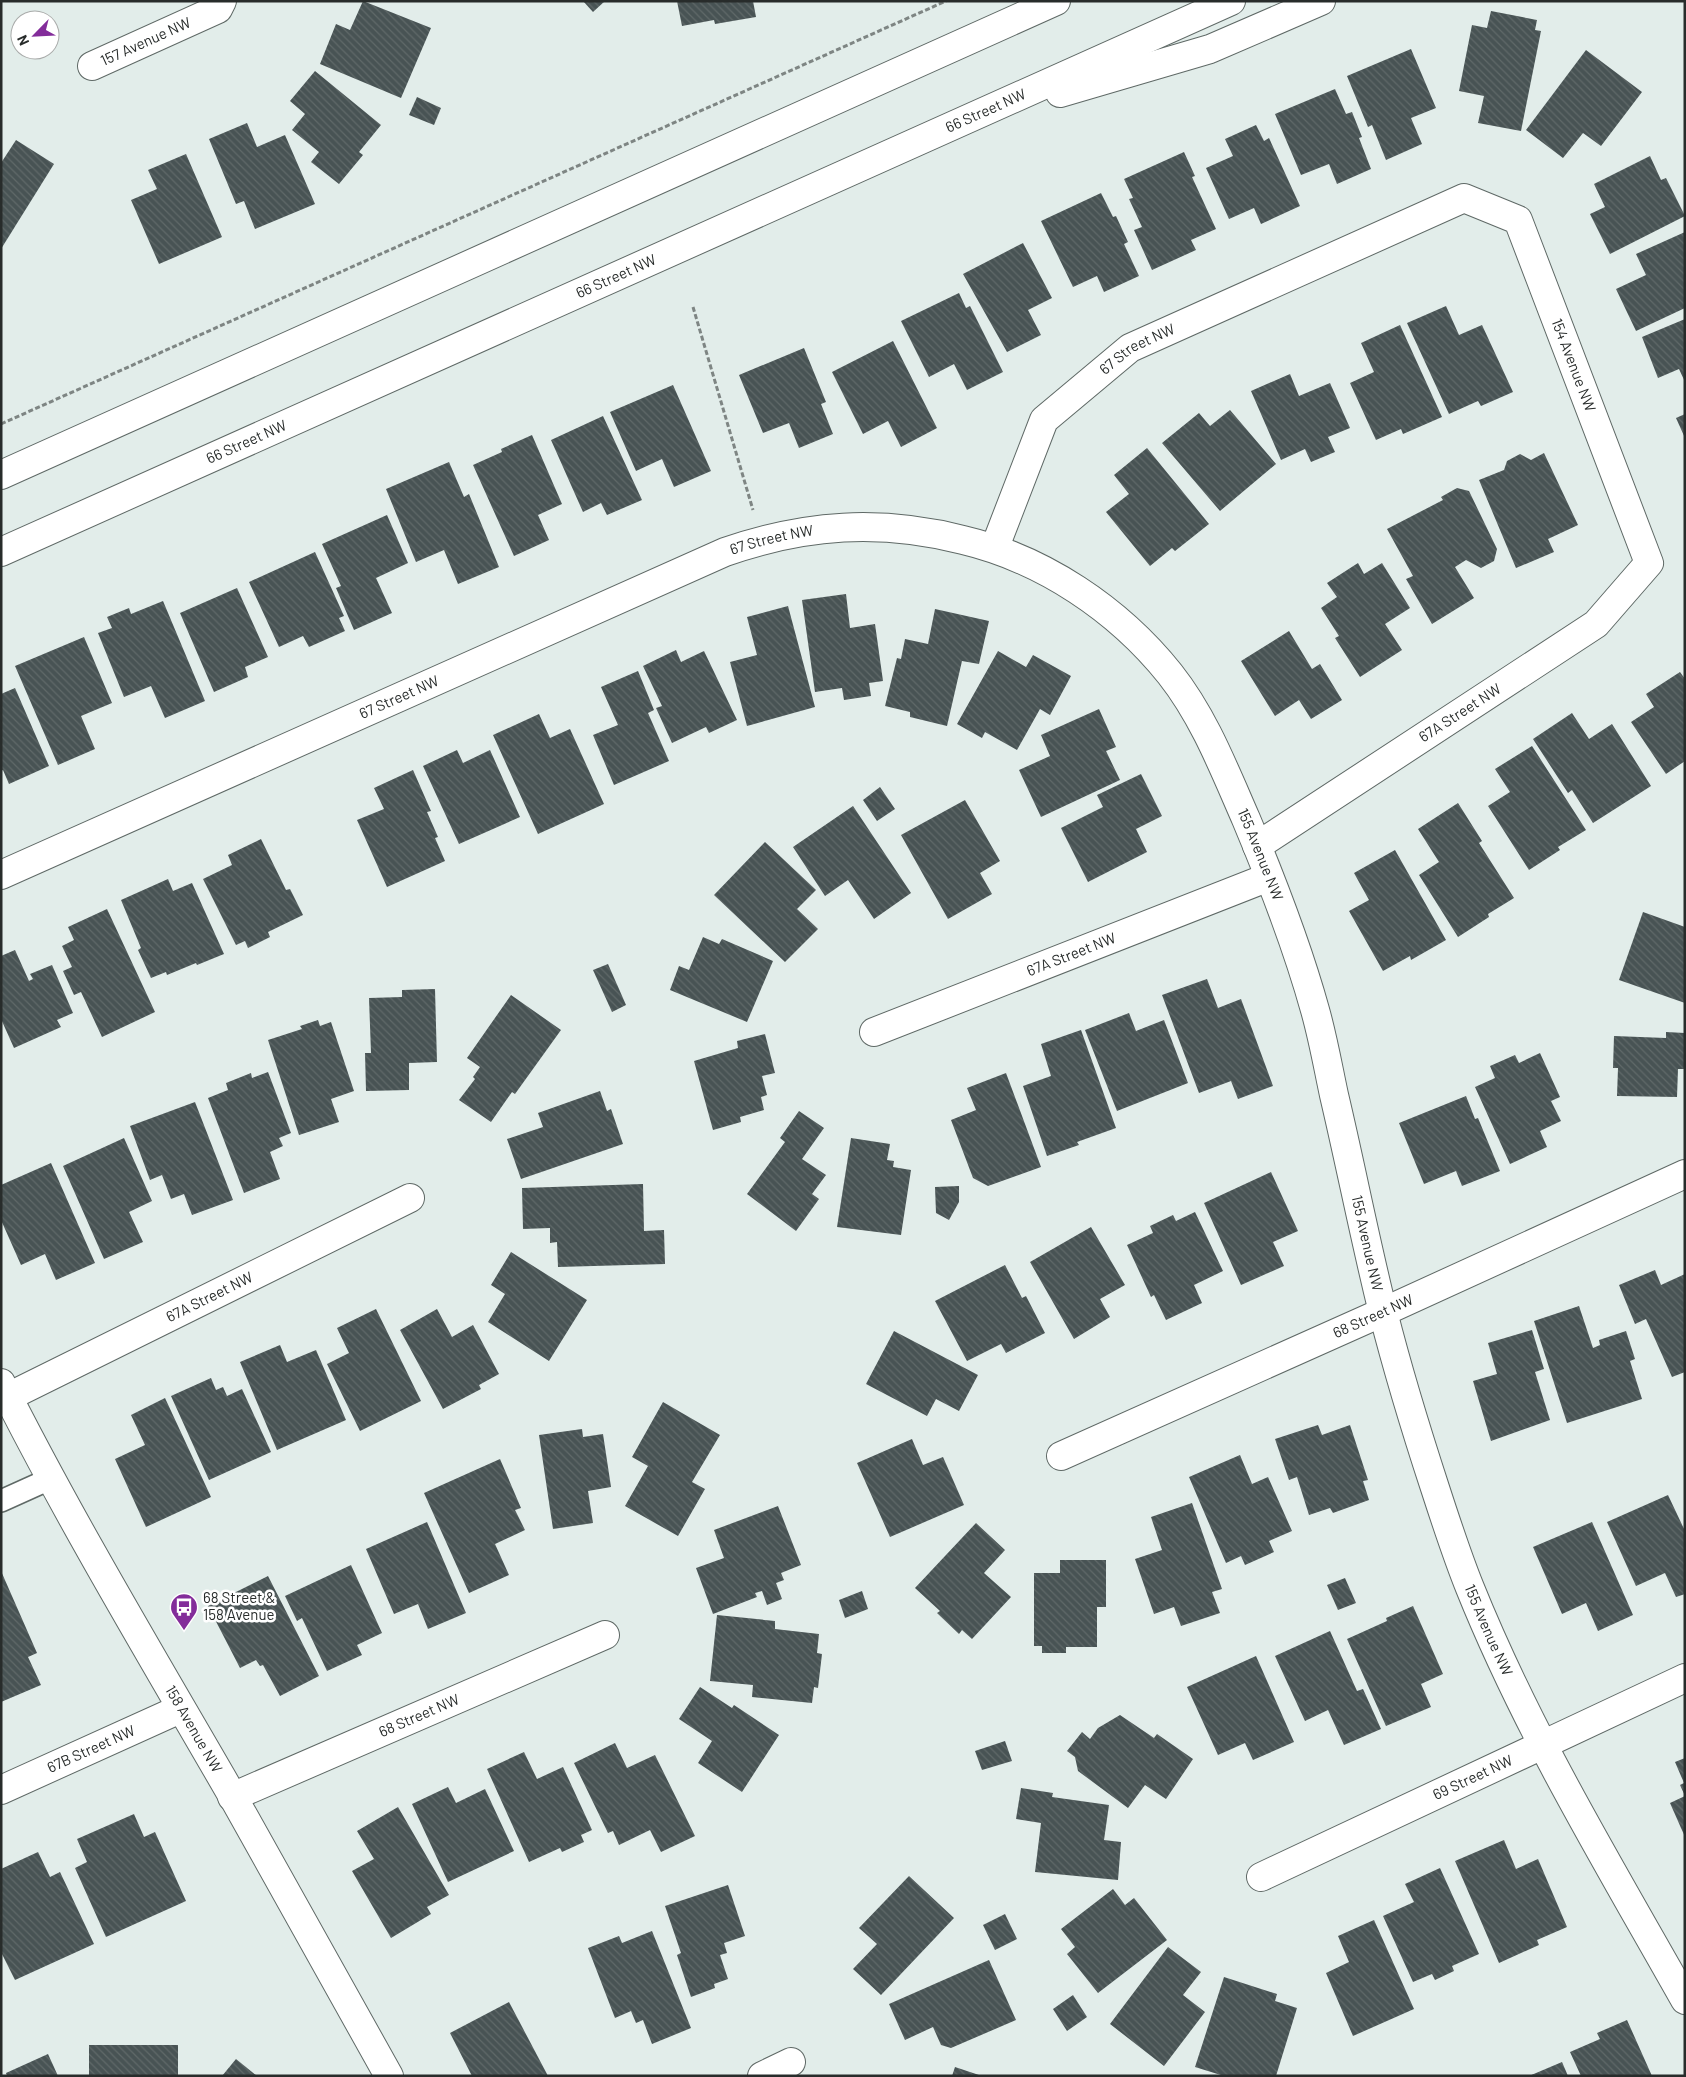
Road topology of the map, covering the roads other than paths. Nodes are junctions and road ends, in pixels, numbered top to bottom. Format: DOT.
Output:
graph roads {
  1 [pos="222,1"];
  2 [pos="1056,1"];
  3 [pos="1230,1"];
  4 [pos="1321,1"];
  5 [pos="92,66"];
  6 [pos="963,122"];
  7 [pos="1464,198"];
  8 [pos="1,475"];
  9 [pos="995,547"];
  10 [pos="1,552"];
  11 [pos="1649,563"];
  12 [pos="1257,846"];
  13 [pos="1,875"];
  14 [pos="1269,877"];
  15 [pos="874,1032"];
  16 [pos="1685,1174"];
  17 [pos="410,1198"];
  18 [pos="1383,1312"];
  19 [pos="4,1393"];
  20 [pos="1061,1456"];
  21 [pos="52,1478"];
  22 [pos="1,1501"];
  23 [pos="605,1635"];
  24 [pos="1685,1678"];
  25 [pos="180,1708"];
  26 [pos="1543,1743"];
  27 [pos="1,1790"];
  28 [pos="232,1797"];
  29 [pos="1261,1878"];
  30 [pos="1685,2000"];
  31 [pos="791,2062"];
  32 [pos="389,2076"];
  33 [pos="762,2076"];
  1 -- 5 [label="street, 157 Avenue NW"];
  2 -- 8 [label="street"];
  3 -- 6 [label="street, 66 Street NW"];
  4 -- 6 [label="street"];
  6 -- 10 [label="street, 66 Street NW"];
  7 -- 9 [label="street, 67 Street NW"];
  7 -- 11 [label="street, 154 Avenue NW"];
  9 -- 12 [label="street, 155 Avenue NW"];
  9 -- 13 [label="street, 67 Street NW"];
  11 -- 12 [label="street, 67A Street NW"];
  12 -- 14 [label="street, 155 Avenue NW"];
  14 -- 15 [label="street, 67A Street NW"];
  14 -- 18 [label="street, 155 Avenue NW"];
  16 -- 18 [label="street, 68 Street NW"];
  17 -- 19 [label="street, 67A Street NW"];
  18 -- 20 [label="street, 68 Street NW"];
  18 -- 26 [label="street, 155 Avenue NW"];
  19 -- 21 [label="street, 158 Avenue NW"];
  21 -- 22 [label="lane"];
  21 -- 25 [label="street, 158 Avenue NW"];
  23 -- 28 [label="street, 68 Street NW"];
  24 -- 26 [label="street, 69 Street NW"];
  25 -- 27 [label="street, 67B Street NW"];
  25 -- 28 [label="street, 158 Avenue NW"];
  26 -- 29 [label="street, 69 Street NW"];
  26 -- 30 [label="street, 155 Avenue NW"];
  28 -- 32 [label="street, 158 Avenue NW"];
  31 -- 33 [label="street"];
}
